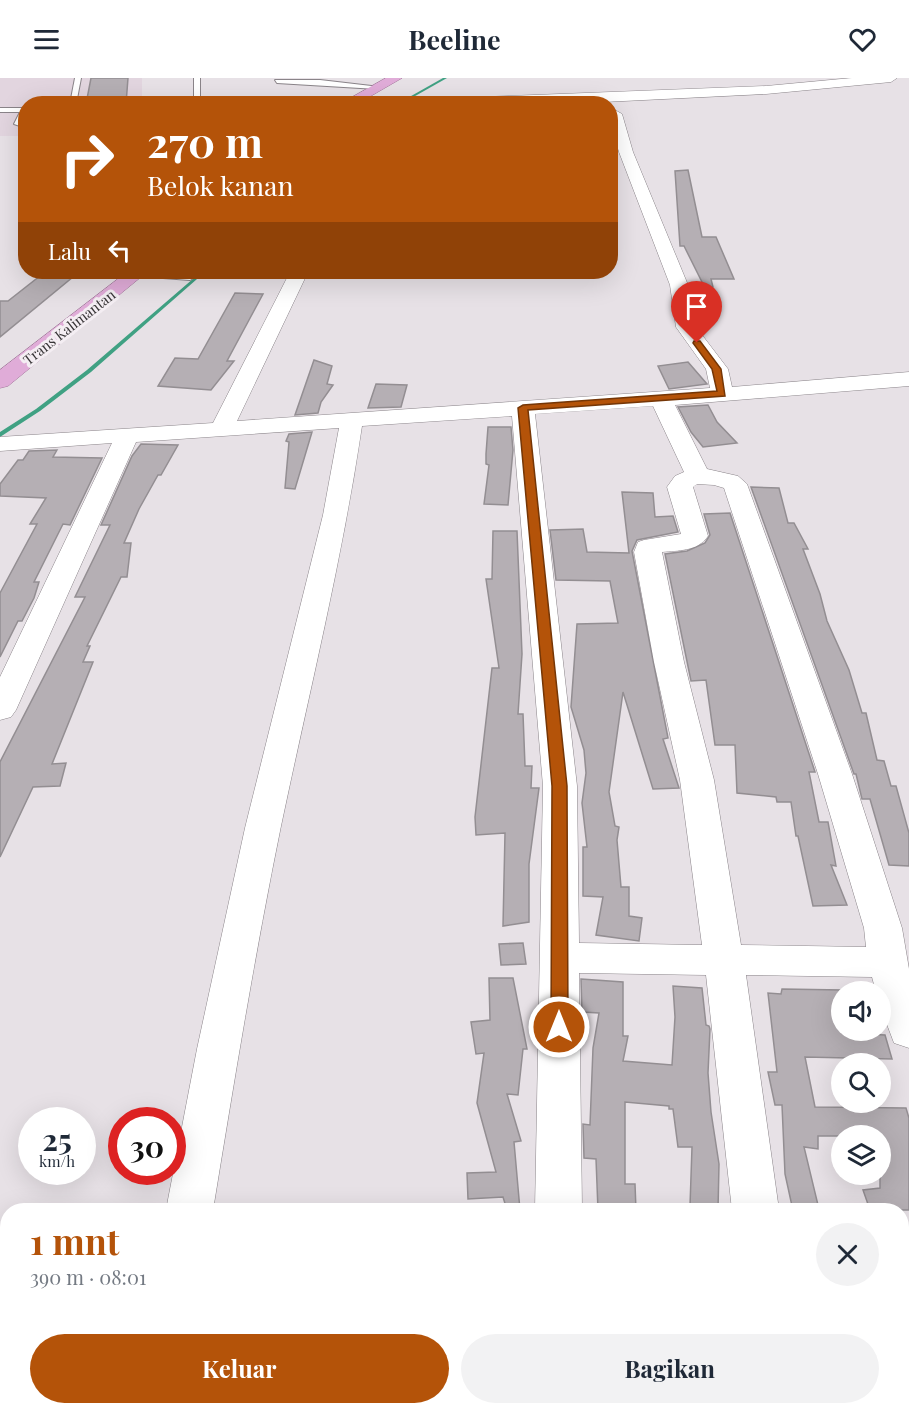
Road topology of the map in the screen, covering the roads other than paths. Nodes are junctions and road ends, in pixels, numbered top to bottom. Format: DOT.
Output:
graph roads {
  1 [pos="78,78"];
  2 [pos="196,78"];
  3 [pos="396,78"];
  4 [pos="891,78"];
  5 [pos="277,81"];
  6 [pos="377,87"];
  7 [pos="75,96"];
  8 [pos="197,96"];
  9 [pos="361,96"];
  10 [pos="618,98"];
  11 [pos="0,110"];
  12 [pos="18,112"];
  13 [pos="618,118"];
  14 [pos="128,279"];
  15 [pos="296,279"];
  16 [pos="909,380"];
  17 [pos="0,381"];
  18 [pos="722,394"];
  19 [pos="661,399"];
  20 [pos="523,408"];
  21 [pos="352,419"];
  22 [pos="222,428"];
  23 [pos="127,435"];
  24 [pos="4,449"];
  25 [pos="699,477"];
  26 [pos="0,710"];
  27 [pos="559,958"];
  28 [pos="724,959"];
  29 [pos="887,962"];
  30 [pos="909,1031"];
  31 [pos="190,1203"];
  32 [pos="558,1203"];
  33 [pos="754,1203"];
  1 -- 7 [label="lane"];
  2 -- 8 [label="lane"];
  3 -- 6 [label="highway"];
  4 -- 10 [label="street"];
  5 -- 6 [label="lane"];
  6 -- 9 [label="highway"];
  11 -- 12 [label="lane"];
  13 -- 18 [label="street"];
  14 -- 17 [label="highway, Trans Kalimantan"];
  15 -- 22 [label="street"];
  16 -- 18 [label="street"];
  18 -- 19 [label="street"];
  19 -- 20 [label="street"];
  19 -- 25 [label="street"];
  20 -- 21 [label="street"];
  20 -- 27 [label="street"];
  21 -- 22 [label="street"];
  21 -- 31 [label="street"];
  22 -- 23 [label="street"];
  23 -- 24 [label="street"];
  23 -- 26 [label="street"];
  25 -- 28 [label="street"];
  25 -- 29 [label="street"];
  27 -- 28 [label="street"];
  27 -- 32 [label="street"];
  28 -- 29 [label="street"];
  28 -- 33 [label="street"];
  29 -- 30 [label="street"];
}
